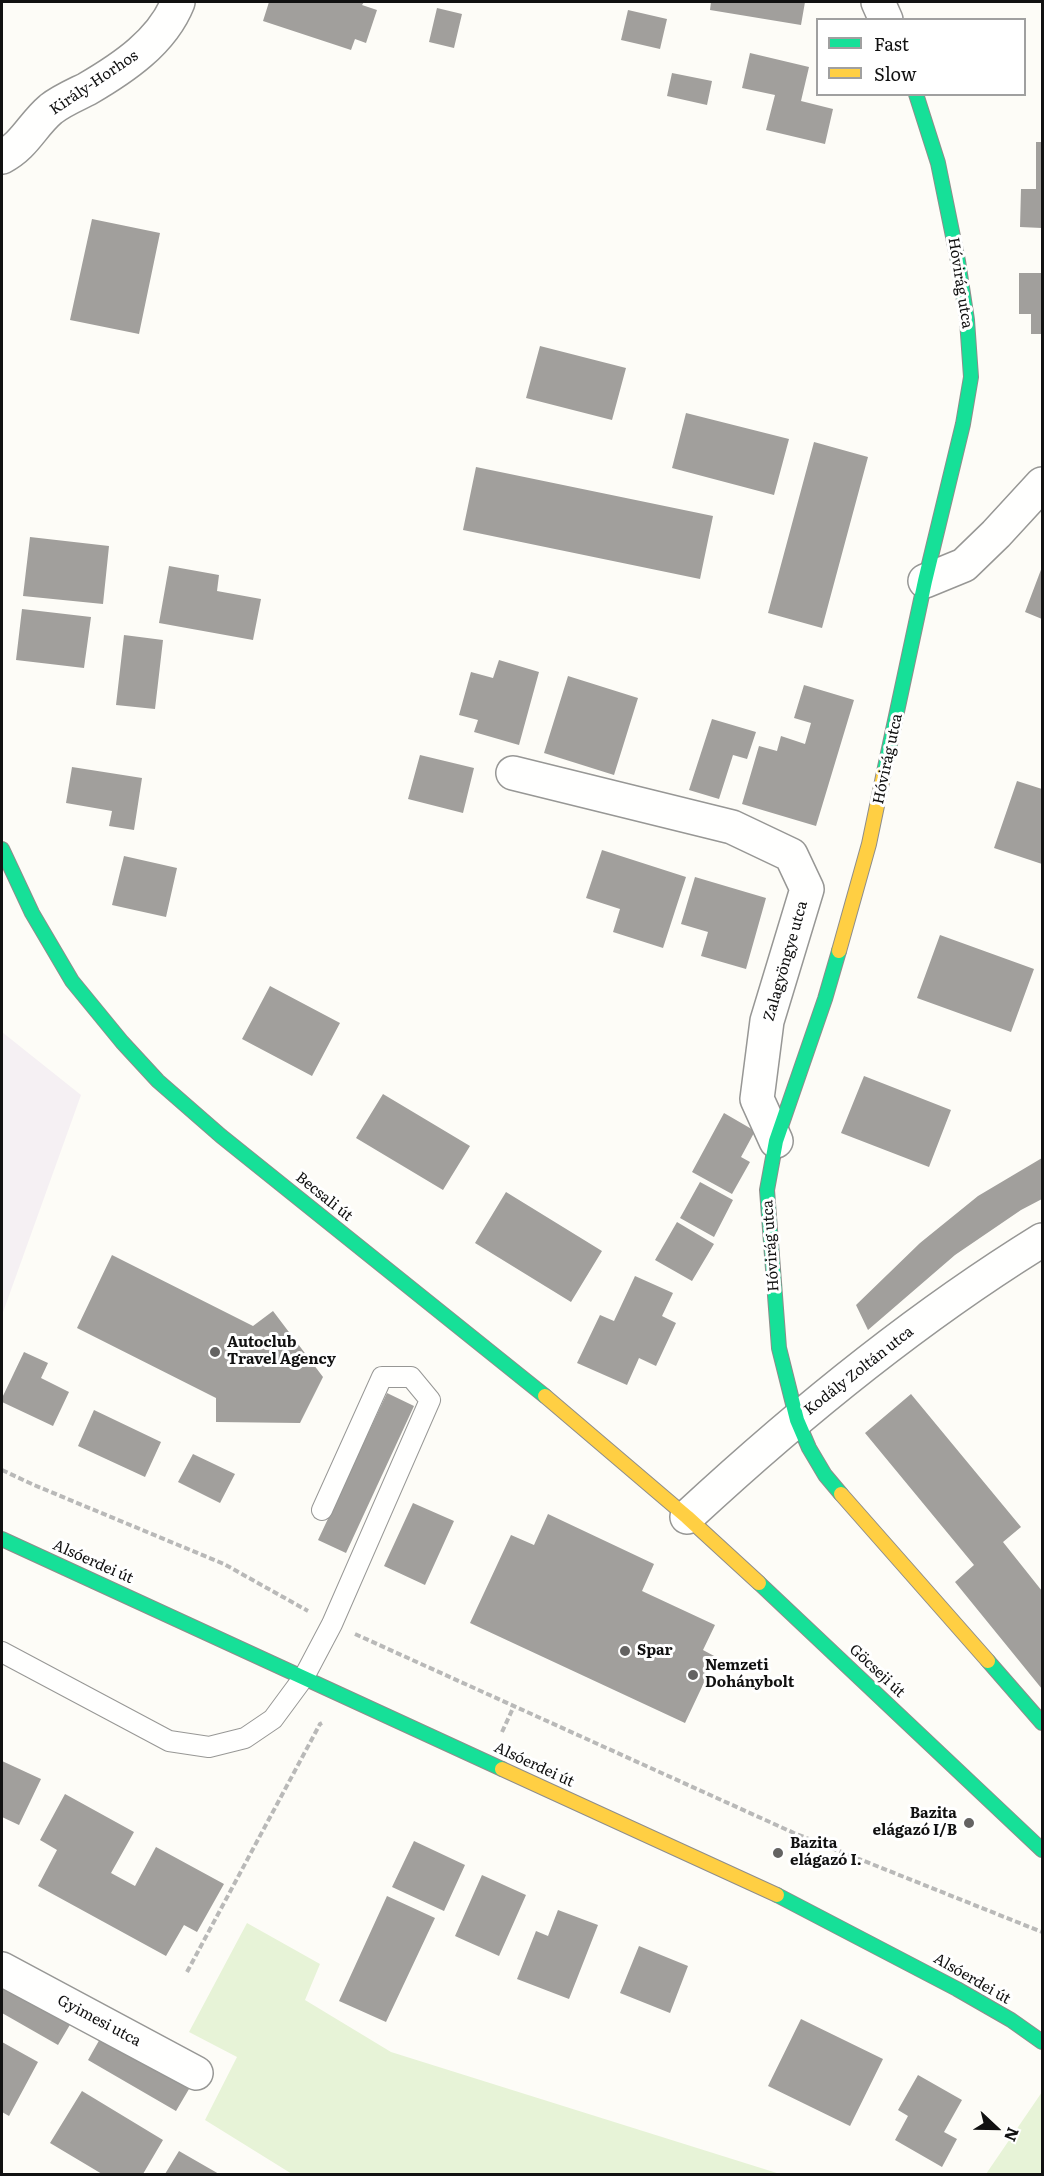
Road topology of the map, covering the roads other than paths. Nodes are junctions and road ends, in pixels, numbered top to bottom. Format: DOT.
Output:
graph roads {
  1 [pos="178,2"];
  2 [pos="878,2"];
  3 [pos="885,18"];
  4 [pos="917,96"];
  5 [pos="2,157"];
  6 [pos="1042,484"];
  7 [pos="925,581"];
  8 [pos="513,772"];
  9 [pos="2,849"];
  10 [pos="776,1141"];
  11 [pos="1042,1240"];
  12 [pos="797,1420"];
  13 [pos="322,1510"];
  14 [pos="687,1517"];
  15 [pos="2,1539"];
  16 [pos="2,1653"];
  17 [pos="304,1677"];
  18 [pos="1042,1723"];
  19 [pos="1042,1850"];
  20 [pos="2,1969"];
  21 [pos="1042,2042"];
  22 [pos="196,2073"];
  1 -- 5 [label="street, Király-Horhos"];
  2 -- 3 [label="street"];
  4 -- 7 [label="main road, Hóvirág utca"];
  6 -- 7 [label="street"];
  7 -- 10 [label="main road, Hóvirág utca"];
  8 -- 10 [label="street, Zalagyöngye utca"];
  9 -- 14 [label="main road, Becsali út"];
  10 -- 12 [label="main road, Hóvirág utca"];
  11 -- 12 [label="street, Kodály Zoltán utca"];
  12 -- 14 [label="street, Kodály Zoltán utca"];
  12 -- 18 [label="main road, Hóvirág utca"];
  13 -- 17 [label="lane"];
  14 -- 19 [label="main road, Göcseji út"];
  15 -- 17 [label="main road, Alsóerdei út"];
  16 -- 17 [label="lane"];
  17 -- 21 [label="main road, Alsóerdei út"];
  20 -- 22 [label="street, Gyimesi utca"];
}
